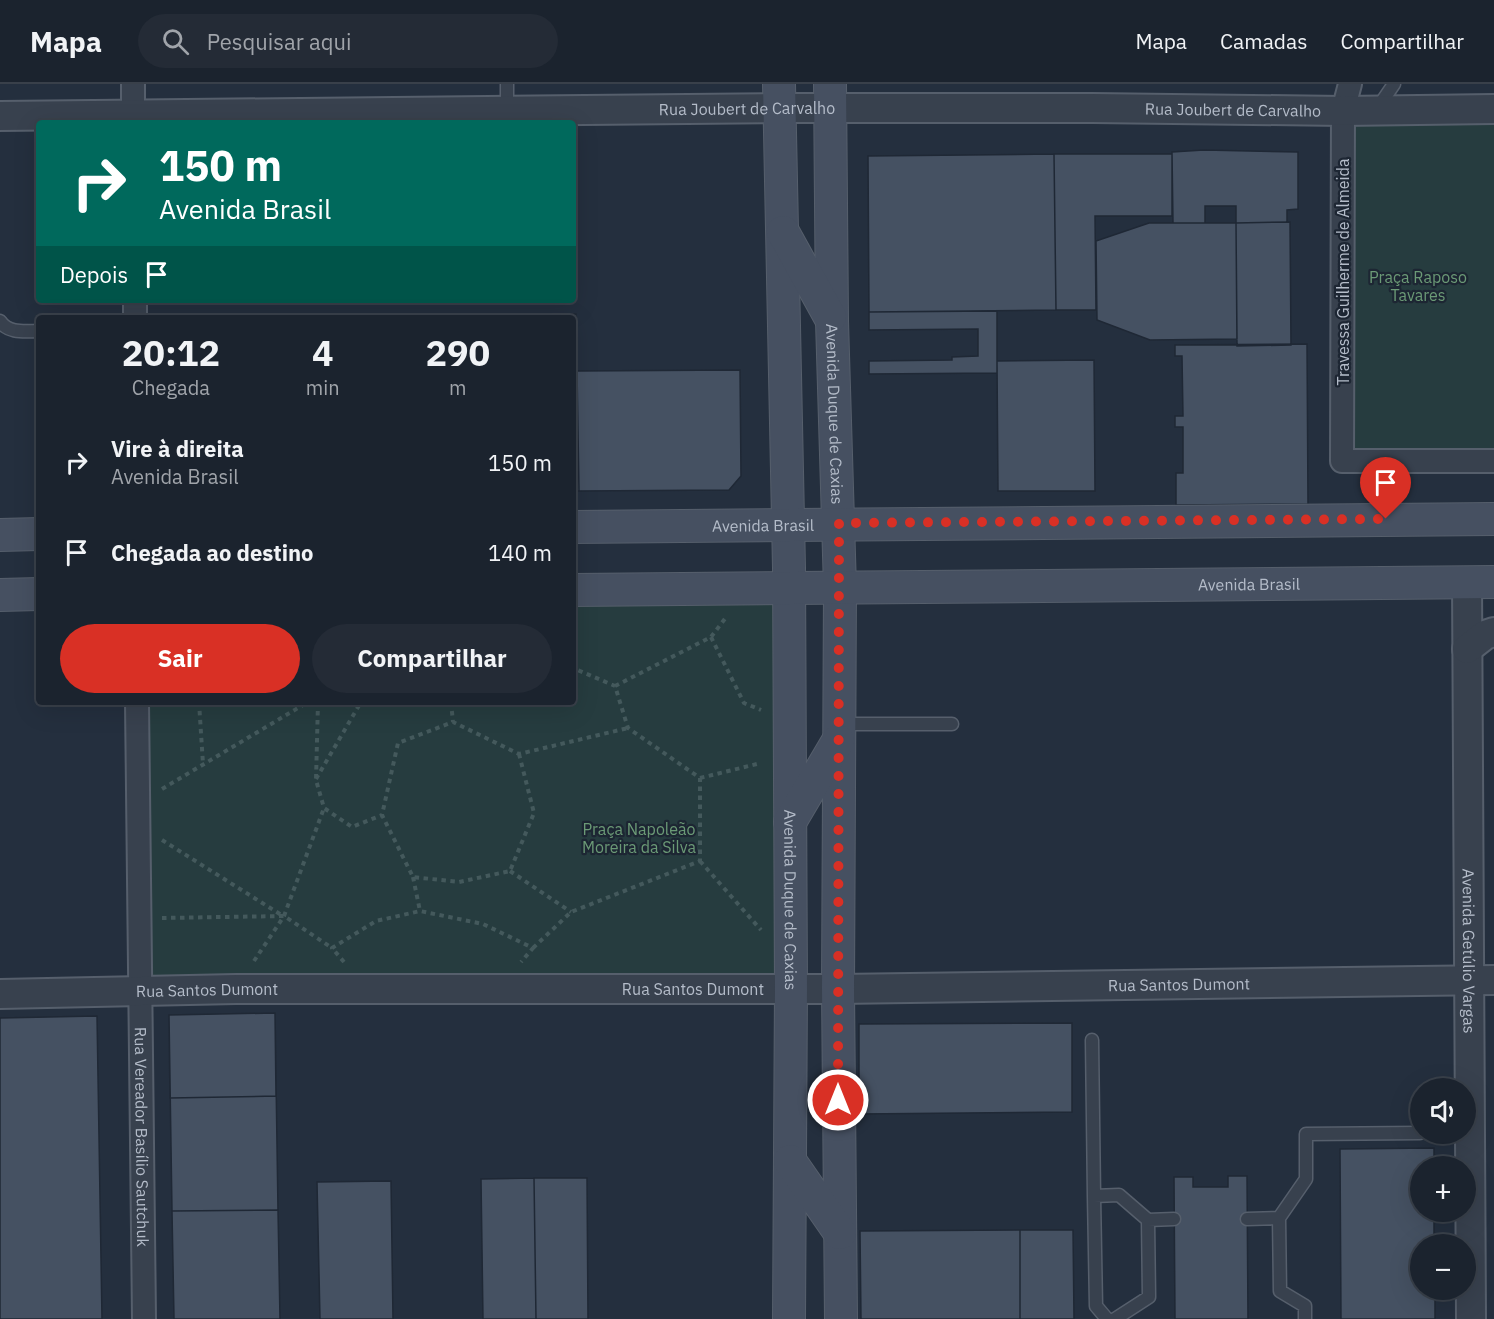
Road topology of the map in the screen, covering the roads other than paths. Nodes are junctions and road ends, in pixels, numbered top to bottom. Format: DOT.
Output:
graph roads {
  1 [pos="133,84"];
  2 [pos="1394,84"];
  3 [pos="779,96"];
  4 [pos="830,96"];
  5 [pos="1347,97"];
  6 [pos="507,98"];
  7 [pos="1494,109"];
  8 [pos="1377,110"];
  9 [pos="0,116"];
  10 [pos="133,119"];
  11 [pos="780,226"];
  12 [pos="0,321"];
  13 [pos="832,321"];
  14 [pos="36,331"];
  15 [pos="1494,461"];
  16 [pos="1494,519"];
  17 [pos="839,523"];
  18 [pos="788,524"];
  19 [pos="576,527"];
  20 [pos="36,534"];
  21 [pos="0,535"];
  22 [pos="1480,582"];
  23 [pos="789,588"];
  24 [pos="840,588"];
  25 [pos="576,590"];
  26 [pos="0,594"];
  27 [pos="36,594"];
  28 [pos="1494,632"];
  29 [pos="1467,650"];
  30 [pos="137,705"];
  31 [pos="952,724"];
  32 [pos="839,732"];
  33 [pos="789,823"];
  34 [pos="791,976"];
  35 [pos="1481,980"];
  36 [pos="838,989"];
  37 [pos="142,992"];
  38 [pos="0,994"];
  39 [pos="1092,1040"];
  40 [pos="1410,1133"];
  41 [pos="790,1161"];
  42 [pos="1094,1196"];
  43 [pos="1279,1218"];
  44 [pos="1174,1219"];
  45 [pos="1247,1219"];
  46 [pos="1148,1220"];
  47 [pos="840,1233"];
  48 [pos="144,1319"];
  49 [pos="789,1319"];
  50 [pos="840,1319"];
  51 [pos="1107,1319"];
  52 [pos="1114,1319"];
  53 [pos="1305,1319"];
  54 [pos="1471,1319"];
  1 -- 10 [label="street"];
  2 -- 8 [label="lane"];
  3 -- 4 [label="street, Rua Joubert de Carvalho"];
  3 -- 6 [label="street, Rua Joubert de Carvalho"];
  3 -- 11 [label="main road, Avenida Duque de Caxias"];
  4 -- 5 [label="street, Rua Joubert de Carvalho"];
  4 -- 13 [label="main road, Avenida Duque de Caxias"];
  5 -- 8 [label="street, Rua Joubert de Carvalho"];
  5 -- 15 [label="street, Travessa Guilherme de Almeida"];
  6 -- 10 [label="street, Rua Joubert de Carvalho"];
  7 -- 8 [label="street, Rua Joubert de Carvalho"];
  9 -- 10 [label="street, Rua Joubert de Carvalho"];
  11 -- 13 [label="main road"];
  11 -- 18 [label="main road, Avenida Duque de Caxias"];
  12 -- 14 [label="lane"];
  13 -- 17 [label="main road, Avenida Duque de Caxias"];
  16 -- 17 [label="main road, Avenida Brasil"];
  17 -- 18 [label="main road, Avenida Brasil"];
  17 -- 24 [label="main road, Avenida Duque de Caxias"];
  18 -- 19 [label="main road, Avenida Brasil"];
  18 -- 23 [label="main road, Avenida Duque de Caxias"];
  20 -- 21 [label="main road"];
  22 -- 24 [label="main road, Avenida Brasil"];
  22 -- 29 [label="street, Avenida Getúlio Vargas"];
  23 -- 24 [label="main road, Avenida Brasil"];
  23 -- 25 [label="main road, Avenida Brasil"];
  23 -- 33 [label="main road, Avenida Duque de Caxias"];
  24 -- 32 [label="main road, Avenida Duque de Caxias"];
  26 -- 27 [label="main road"];
  28 -- 29 [label="street"];
  29 -- 35 [label="street, Avenida Getúlio Vargas"];
  30 -- 37 [label="street, Rua Vereador Basílio Sautchuk"];
  31 -- 32 [label="lane"];
  32 -- 33 [label="main road"];
  32 -- 36 [label="main road, Avenida Duque de Caxias"];
  33 -- 34 [label="main road, Avenida Duque de Caxias"];
  34 -- 36 [label="street, Rua Santos Dumont"];
  34 -- 37 [label="street, Rua Santos Dumont"];
  34 -- 41 [label="main road, Avenida Duque de Caxias"];
  35 -- 36 [label="street, Rua Santos Dumont"];
  35 -- 54 [label="street, Avenida Getúlio Vargas"];
  36 -- 47 [label="main road, Avenida Duque de Caxias"];
  37 -- 38 [label="street, Rua Santos Dumont"];
  37 -- 48 [label="street, Rua Vereador Basílio Sautchuk"];
  39 -- 42 [label="lane"];
  40 -- 43 [label="lane"];
  41 -- 47 [label="main road"];
  41 -- 49 [label="main road, Avenida Duque de Caxias"];
  42 -- 46 [label="lane"];
  42 -- 51 [label="lane"];
  43 -- 45 [label="lane"];
  43 -- 53 [label="lane"];
  44 -- 46 [label="lane"];
  46 -- 52 [label="lane"];
  47 -- 50 [label="main road, Avenida Duque de Caxias"];
}
